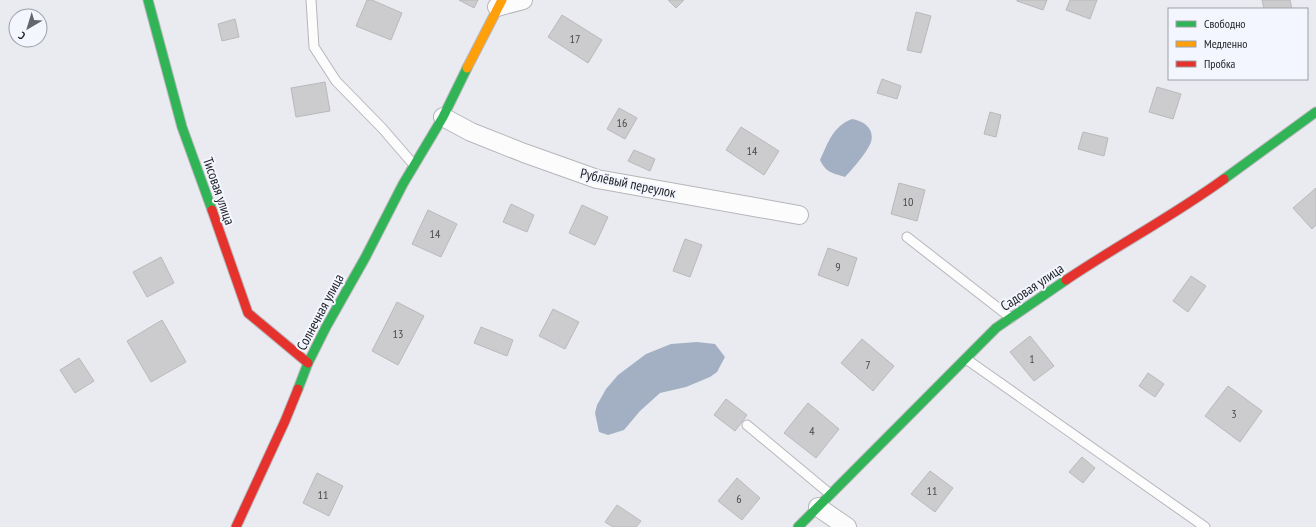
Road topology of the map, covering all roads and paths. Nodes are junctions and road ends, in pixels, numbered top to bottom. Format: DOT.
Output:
graph roads {
  1 [pos="148,0"];
  2 [pos="311,0"];
  3 [pos="523,0"];
  4 [pos="499,4"];
  5 [pos="1316,112"];
  6 [pos="443,117"];
  7 [pos="414,165"];
  8 [pos="799,215"];
  9 [pos="906,237"];
  10 [pos="1011,318"];
  11 [pos="966,358"];
  12 [pos="308,363"];
  13 [pos="747,425"];
  14 [pos="830,494"];
  15 [pos="818,507"];
  16 [pos="236,527"];
  17 [pos="798,527"];
  18 [pos="847,527"];
  19 [pos="1205,527"];
  1 -- 12 [label="street, Тисовая улица"];
  2 -- 7 [label="lane"];
  3 -- 4 [label="street"];
  4 -- 6 [label="street, Солнечная улица"];
  5 -- 10 [label="street, Садовая улица"];
  6 -- 7 [label="street, Солнечная улица"];
  6 -- 8 [label="street, Рублёвый переулок"];
  7 -- 12 [label="street, Солнечная улица"];
  9 -- 10 [label="lane"];
  10 -- 11 [label="street, Садовая улица"];
  11 -- 14 [label="street, Садовая улица"];
  11 -- 19 [label="lane"];
  12 -- 16 [label="street, Солнечная улица"];
  13 -- 14 [label="lane"];
  14 -- 15 [label="street, Садовая улица"];
  15 -- 17 [label="street, Садовая улица"];
  15 -- 18 [label="street"];
}
